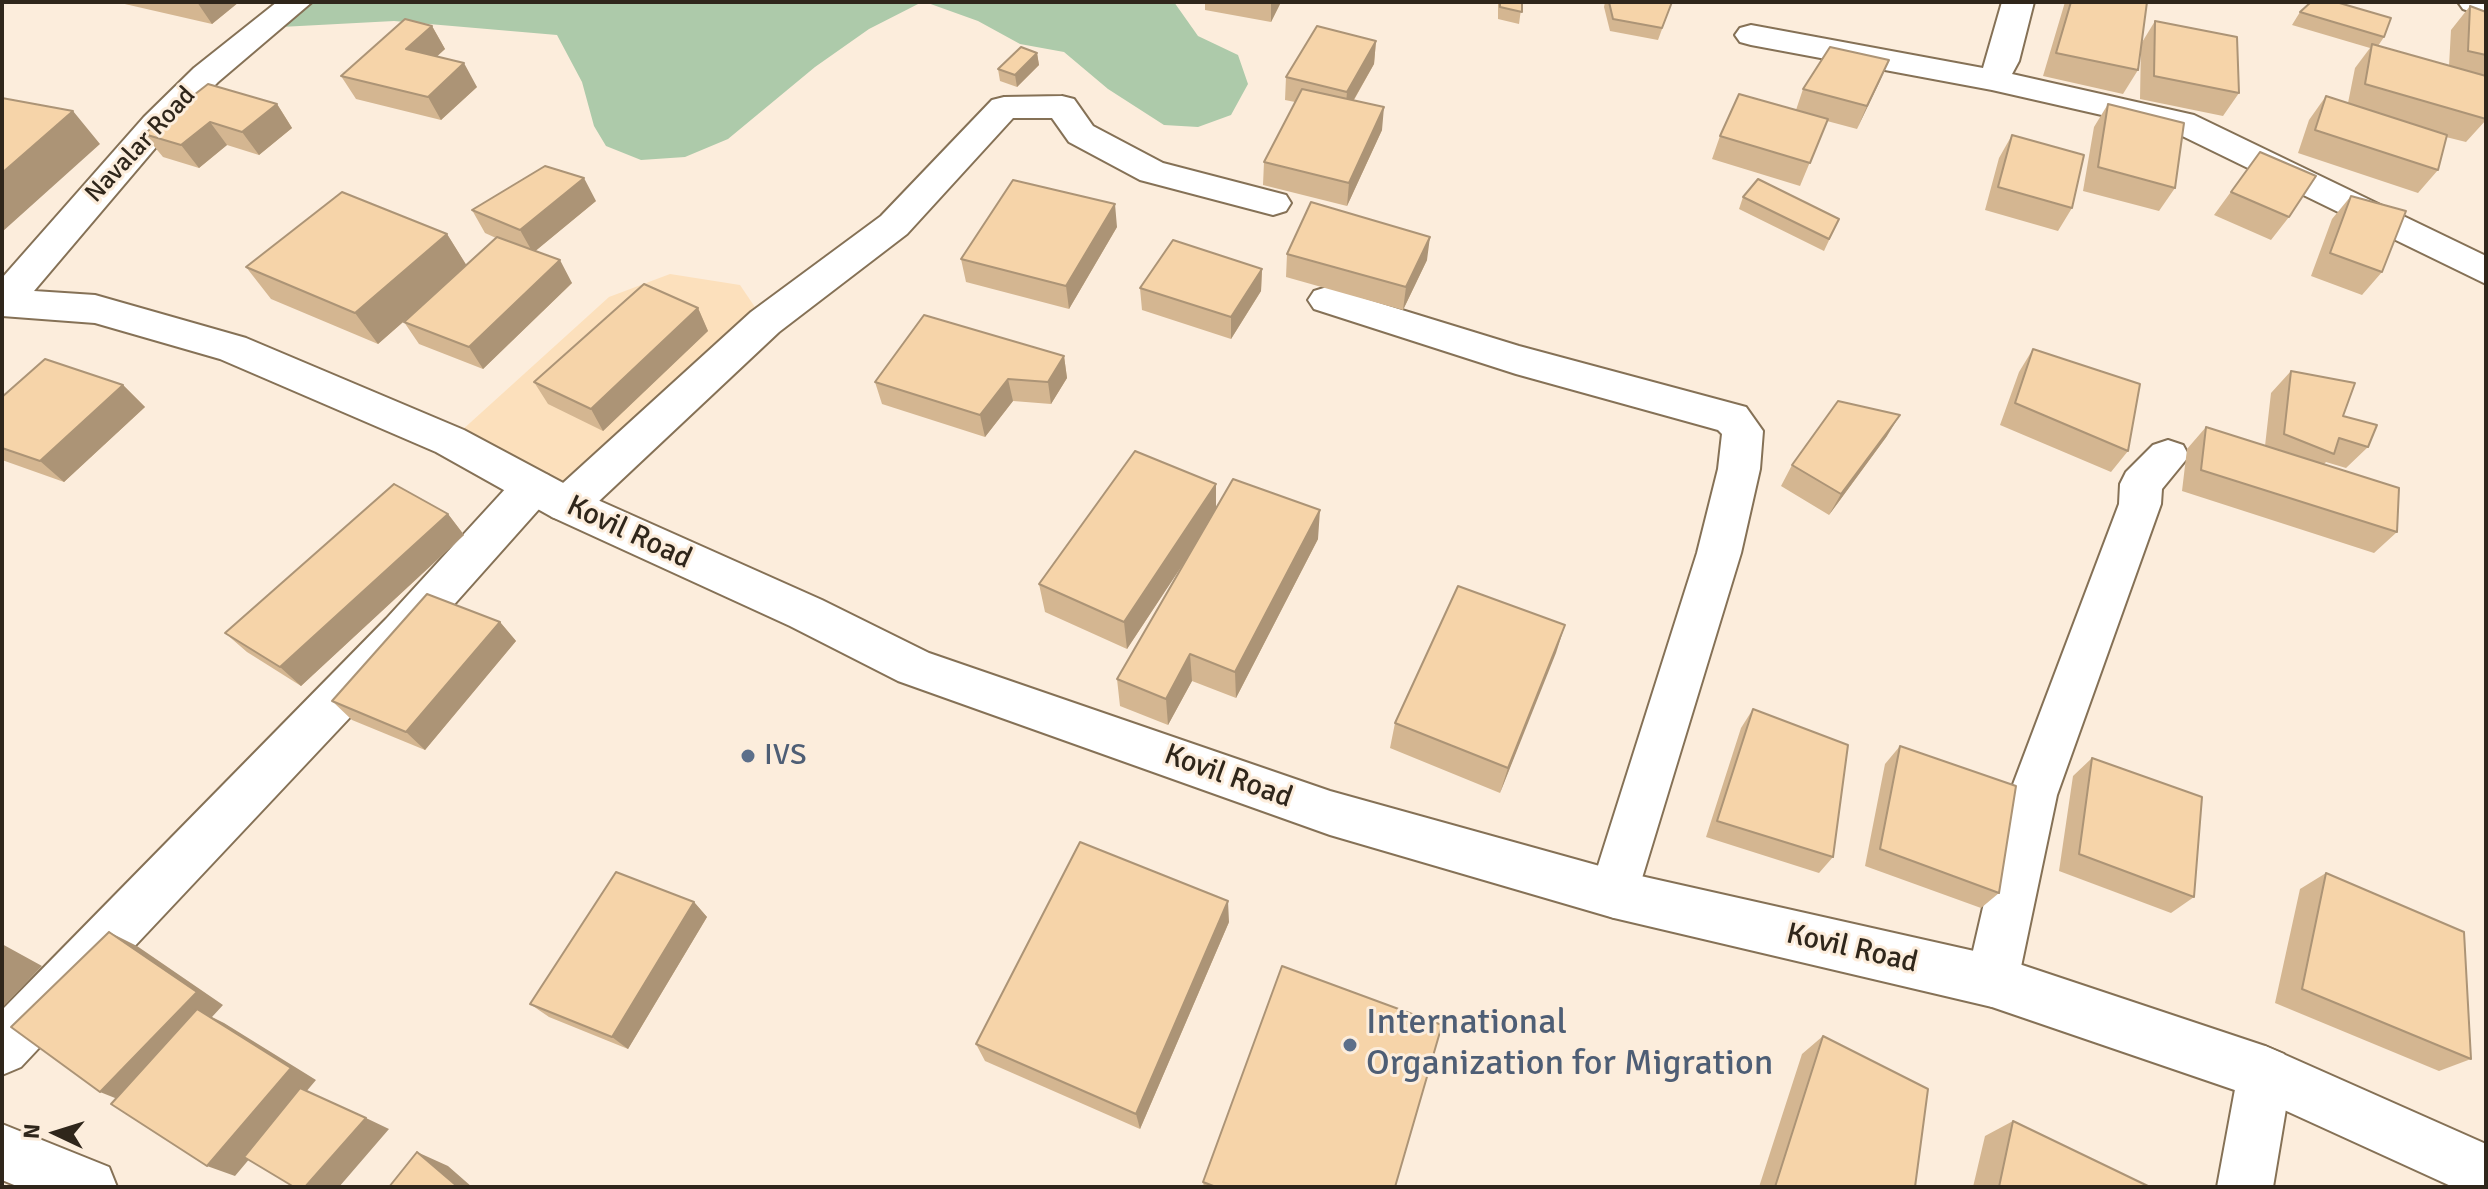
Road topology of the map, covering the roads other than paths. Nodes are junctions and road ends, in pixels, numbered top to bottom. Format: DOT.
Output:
graph roads {
  1 [pos="296,2"];
  2 [pos="2018,2"];
  3 [pos="2474,2"];
  4 [pos="2486,8"];
  5 [pos="1751,35"];
  6 [pos="1992,80"];
  7 [pos="1273,203"];
  8 [pos="2486,271"];
  9 [pos="1327,300"];
  10 [pos="2,302"];
  11 [pos="2168,456"];
  12 [pos="550,496"];
  13 [pos="1614,894"];
  14 [pos="1992,981"];
  15 [pos="2,1048"];
  16 [pos="2265,1073"];
  17 [pos="2,1152"];
  18 [pos="2486,1173"];
  19 [pos="89,1187"];
  20 [pos="2245,1187"];
  1 -- 10 [label="street, Navalar Road"];
  2 -- 6 [label="street"];
  3 -- 4 [label="street"];
  5 -- 6 [label="street"];
  6 -- 8 [label="street"];
  7 -- 12 [label="street"];
  9 -- 13 [label="street"];
  10 -- 12 [label="street, Kovil Road"];
  11 -- 14 [label="street"];
  12 -- 13 [label="street, Kovil Road"];
  12 -- 15 [label="street"];
  13 -- 14 [label="street, Kovil Road"];
  14 -- 16 [label="street, Kovil Road"];
  16 -- 18 [label="street, Kovil Road"];
  16 -- 20 [label="street"];
  17 -- 19 [label="street"];
}
